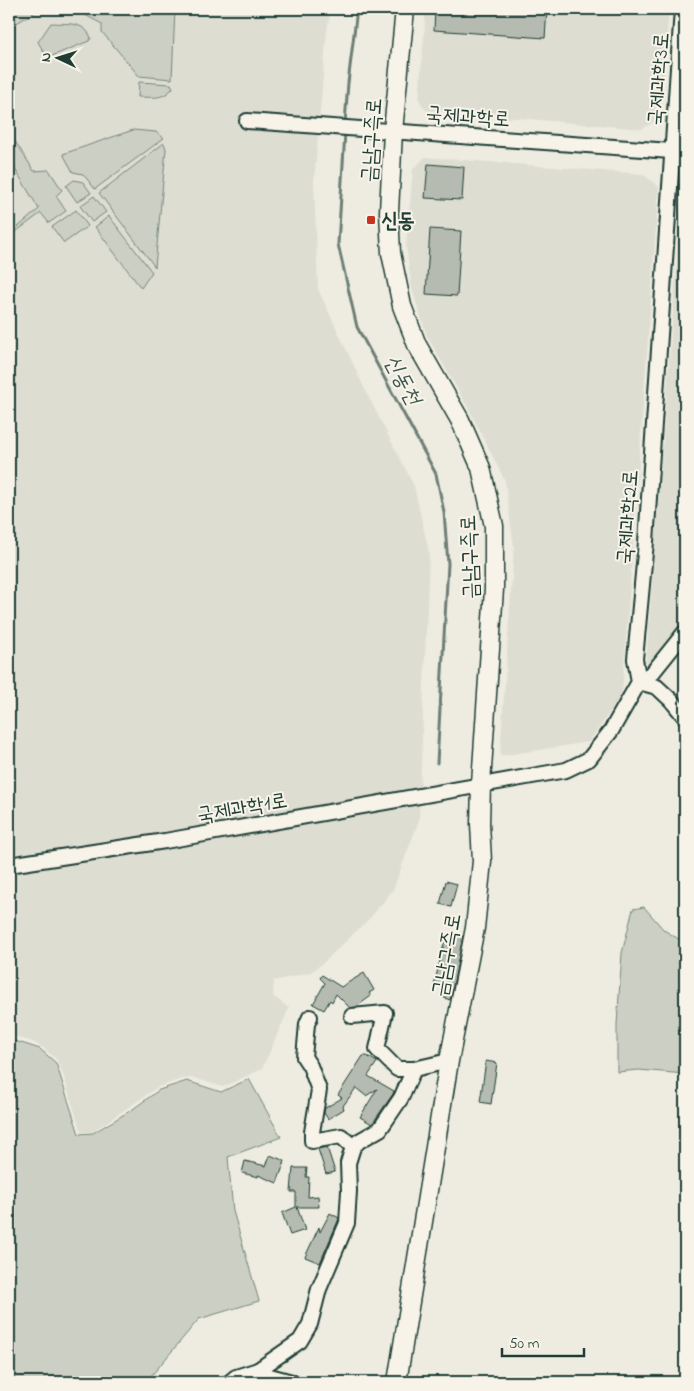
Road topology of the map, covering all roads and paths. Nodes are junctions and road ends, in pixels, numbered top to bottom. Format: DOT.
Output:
graph roads {
  1 [pos="405,9"];
  2 [pos="682,9"];
  3 [pos="247,121"];
  4 [pos="393,131"];
  5 [pos="679,151"];
  6 [pos="685,632"];
  7 [pos="639,682"];
  8 [pos="685,717"];
  9 [pos="481,784"];
  10 [pos="9,864"];
  11 [pos="352,1016"];
  12 [pos="310,1017"];
  13 [pos="450,1061"];
  14 [pos="414,1069"];
  15 [pos="353,1147"];
  16 [pos="258,1370"];
  17 [pos="230,1382"];
  18 [pos="292,1382"];
  19 [pos="397,1382"];
  1 -- 4 [label="main road, 금남구즉로"];
  2 -- 5 [label="street, 국제과학3로"];
  3 -- 4 [label="street, 국제과학로"];
  4 -- 5 [label="street, 국제과학로"];
  4 -- 9 [label="main road, 금남구즉로"];
  5 -- 7 [label="street, 국제과학2로"];
  6 -- 7 [label="street"];
  7 -- 8 [label="street"];
  7 -- 9 [label="street"];
  9 -- 10 [label="street, 국제과학1로"];
  9 -- 13 [label="main road, 금남구즉로"];
  11 -- 14 [label="street"];
  12 -- 15 [label="street"];
  13 -- 14 [label="street"];
  13 -- 19 [label="main road, 금남구즉로"];
  14 -- 15 [label="street"];
  15 -- 16 [label="street"];
  16 -- 17 [label="street"];
  16 -- 18 [label="street"];
}
